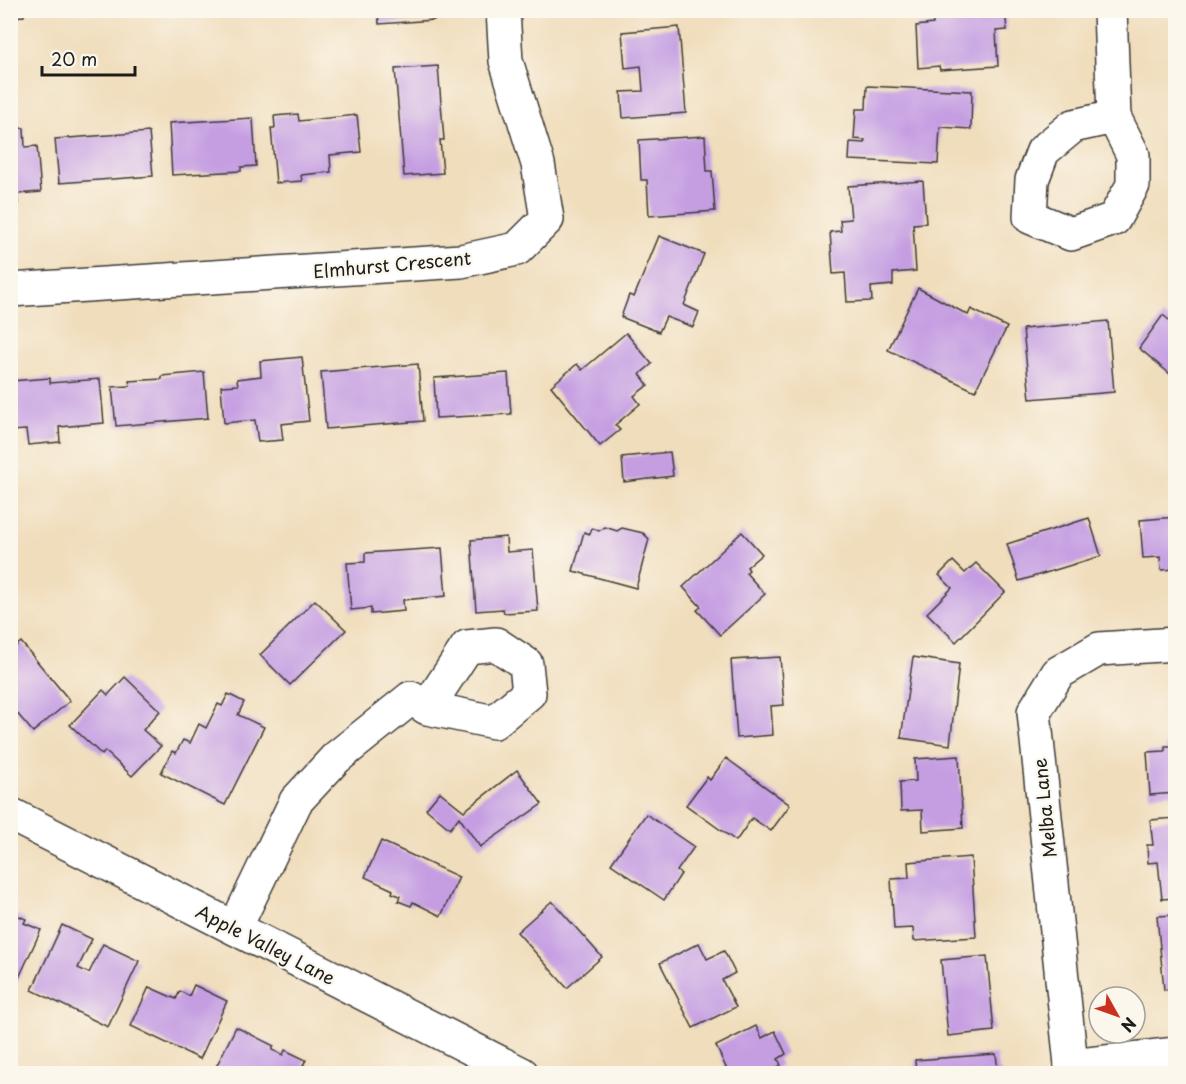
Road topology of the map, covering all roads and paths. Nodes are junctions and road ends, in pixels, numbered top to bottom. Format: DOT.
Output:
graph roads {
  1 [pos="503,10"];
  2 [pos="1110,10"];
  3 [pos="1114,117"];
  4 [pos="10,290"];
  5 [pos="1176,644"];
  6 [pos="426,708"];
  7 [pos="10,814"];
  8 [pos="235,928"];
  9 [pos="1176,1054"];
  10 [pos="1071,1070"];
  11 [pos="522,1074"];
  1 -- 4 [label="street, Elmhurst Crescent"];
  2 -- 3 [label="street"];
  5 -- 10 [label="street, Melba Lane"];
  6 -- 8 [label="street"];
  7 -- 8 [label="street, Apple Valley Lane"];
  8 -- 11 [label="street, Apple Valley Lane"];
  9 -- 10 [label="street"];
}
